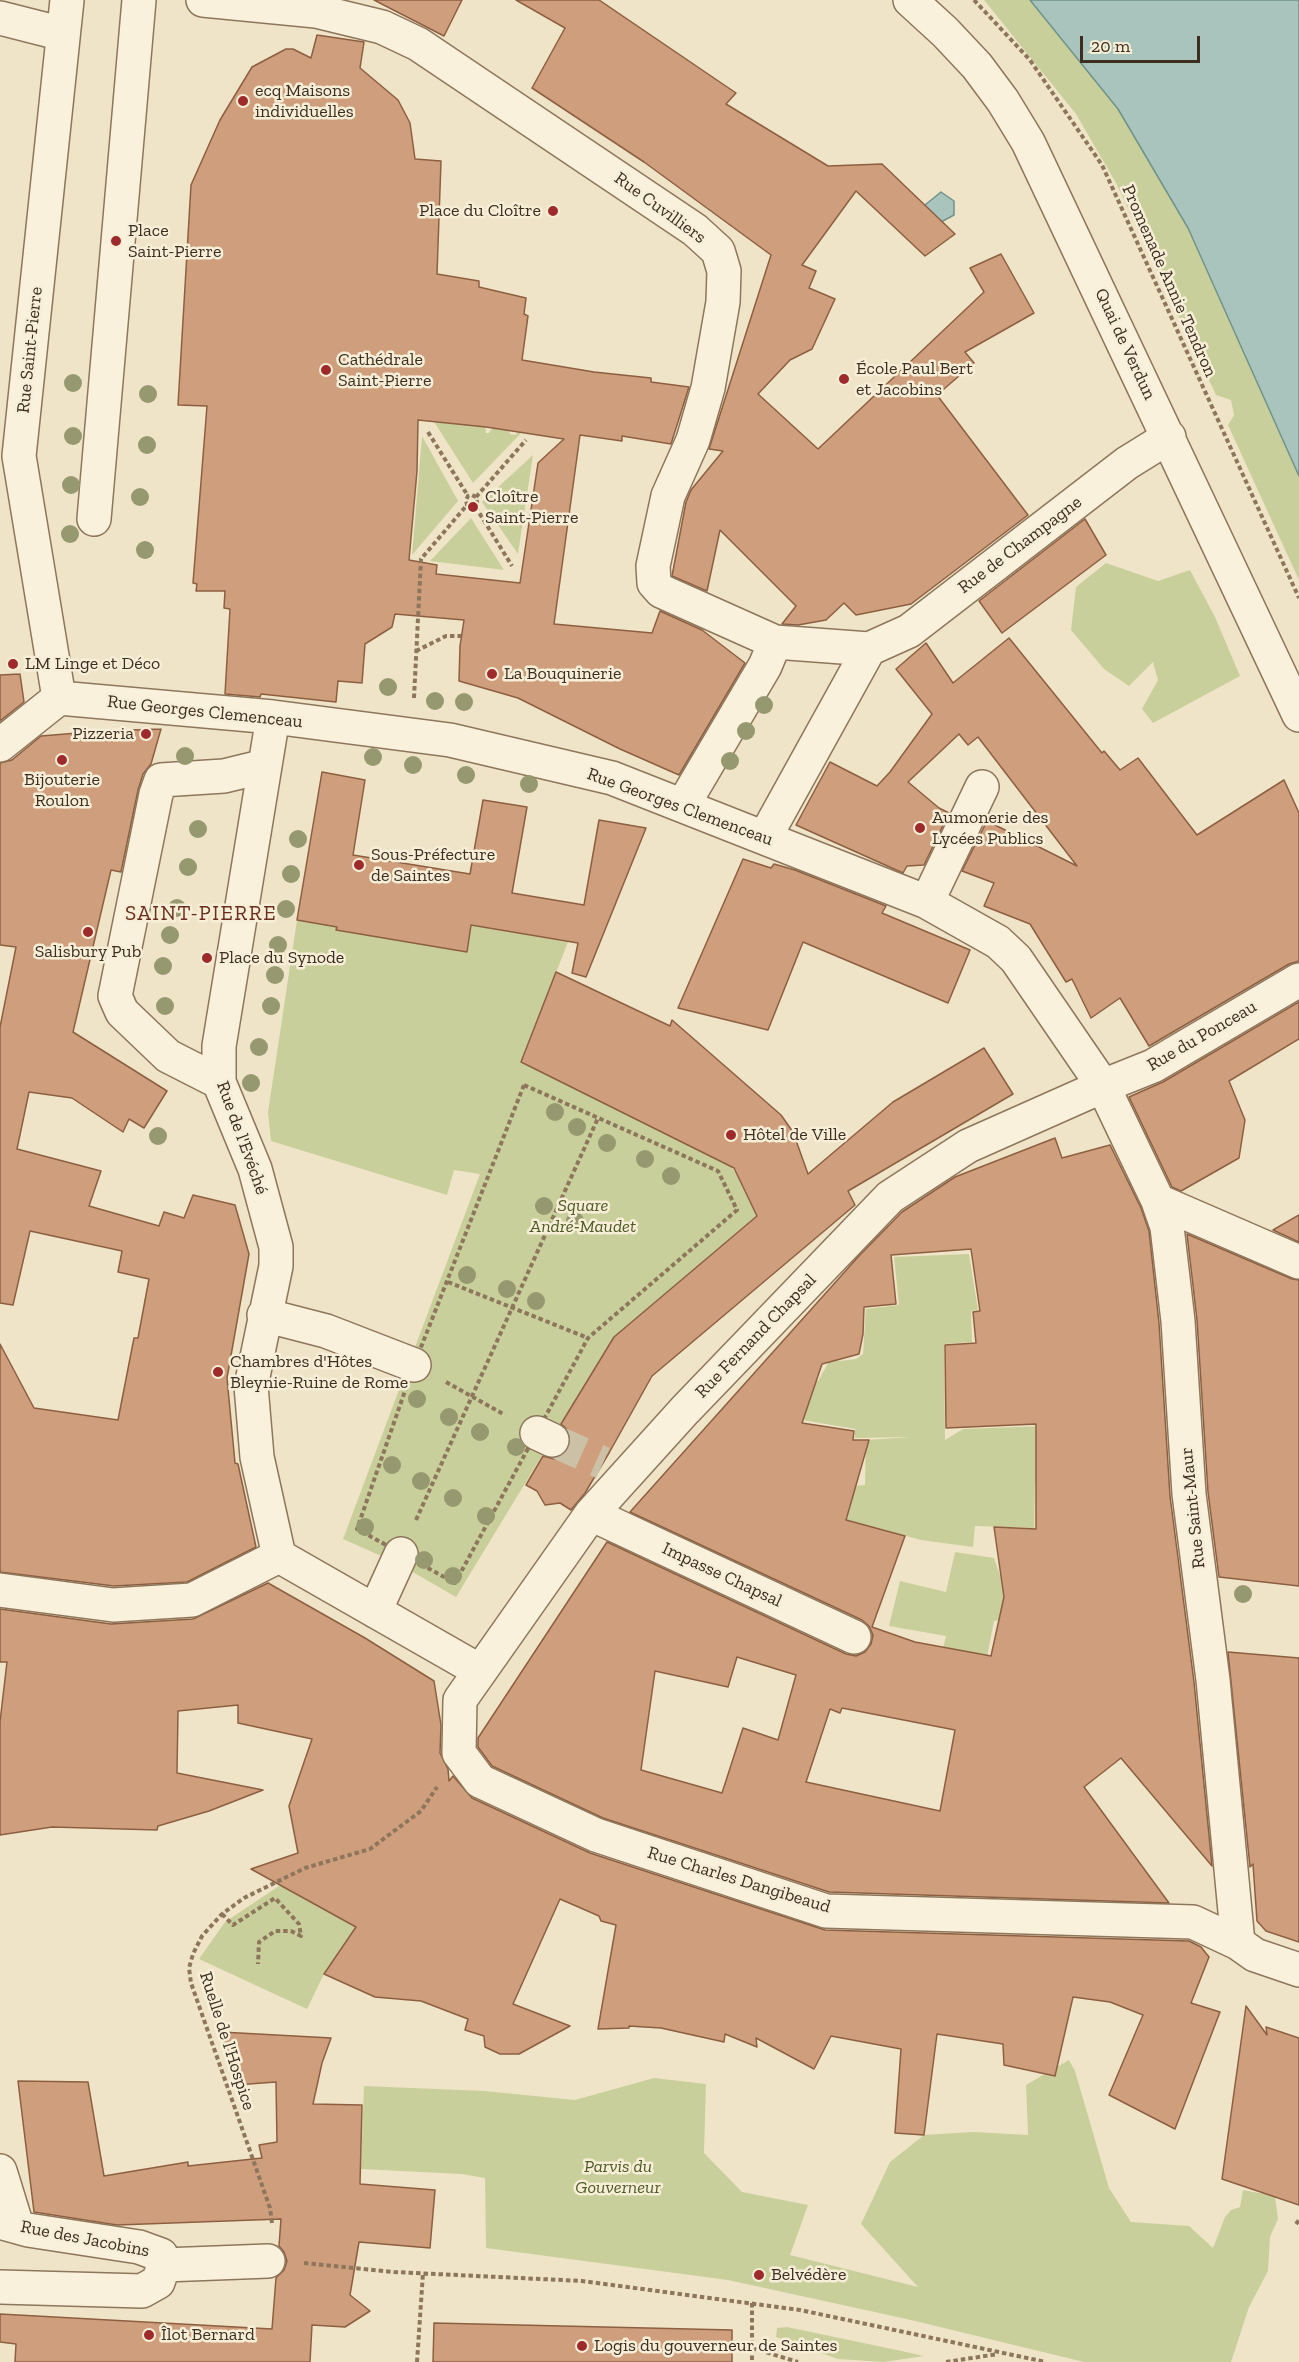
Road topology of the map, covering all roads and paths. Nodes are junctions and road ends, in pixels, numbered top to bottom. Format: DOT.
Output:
graph roads {
  1 [pos="67,0"];
  2 [pos="139,0"];
  3 [pos="203,0"];
  4 [pos="910,0"];
  5 [pos="975,0"];
  6 [pos="0,18"];
  7 [pos="63,34"];
  8 [pos="428,432"];
  9 [pos="1169,437"];
  10 [pos="526,440"];
  11 [pos="9,454"];
  12 [pos="468,496"];
  13 [pos="476,497"];
  14 [pos="467,505"];
  15 [pos="475,506"];
  16 [pos="94,519"];
  17 [pos="512,566"];
  18 [pos="1299,598"];
  19 [pos="461,636"];
  20 [pos="774,642"];
  21 [pos="869,649"];
  22 [pos="416,651"];
  23 [pos="59,698"];
  24 [pos="1299,715"];
  25 [pos="273,717"];
  26 [pos="413,735"];
  27 [pos="0,745"];
  28 [pos="265,766"];
  29 [pos="982,788"];
  30 [pos="683,806"];
  31 [pos="765,837"];
  32 [pos="927,902"];
  33 [pos="1299,980"];
  34 [pos="219,1082"];
  35 [pos="1103,1086"];
  36 [pos="598,1118"];
  37 [pos="1158,1201"];
  38 [pos="1299,1262"];
  39 [pos="448,1282"];
  40 [pos="512,1308"];
  41 [pos="264,1315"];
  42 [pos="588,1338"];
  43 [pos="419,1368"];
  44 [pos="443,1381"];
  45 [pos="471,1396"];
  46 [pos="509,1417"];
  47 [pos="591,1514"];
  48 [pos="415,1522"];
  49 [pos="403,1548"];
  50 [pos="279,1556"];
  51 [pos="0,1590"];
  52 [pos="375,1611"];
  53 [pos="854,1637"];
  54 [pos="480,1671"];
  55 [pos="459,1753"];
  56 [pos="222,1914"];
  57 [pos="1238,1944"];
  58 [pos="258,1964"];
  59 [pos="1299,1970"];
  60 [pos="0,2170"];
  61 [pos="8,2224"];
  62 [pos="268,2261"];
  63 [pos="164,2265"];
  64 [pos="423,2273"];
  65 [pos="0,2287"];
  66 [pos="752,2303"];
  67 [pos="752,2348"];
  68 [pos="1003,2353"];
  69 [pos="417,2362"];
  70 [pos="752,2362"];
  71 [pos="798,2362"];
  72 [pos="946,2362"];
  73 [pos="1046,2362"];
  1 -- 7 [label="street, Rue Saint-Pierre"];
  2 -- 16 [label="street"];
  3 -- 20 [label="street, Rue Cuvilliers"];
  4 -- 9 [label="street, Quai de Verdun"];
  5 -- 18 [label="path, Promenade Annie Tendron"];
  6 -- 7 [label="street"];
  7 -- 11 [label="street, Rue Saint-Pierre"];
  8 -- 12 [label="path"];
  9 -- 21 [label="street, Rue de Champagne"];
  9 -- 24 [label="street, Quai de Verdun"];
  10 -- 13 [label="path"];
  11 -- 23 [label="street, Rue Saint-Pierre"];
  12 -- 13 [label="path"];
  12 -- 14 [label="path"];
  13 -- 15 [label="path"];
  14 -- 15 [label="path"];
  14 -- 22 [label="path"];
  15 -- 17 [label="path"];
  19 -- 22 [label="path"];
  20 -- 21 [label="street"];
  20 -- 30 [label="street"];
  21 -- 31 [label="street"];
  22 -- 26 [label="path"];
  23 -- 25 [label="street, Rue Georges Clemenceau"];
  23 -- 27 [label="street"];
  25 -- 26 [label="street, Rue Georges Clemenceau"];
  25 -- 28 [label="street, Rue de l'Evéché"];
  26 -- 30 [label="street, Rue Georges Clemenceau"];
  28 -- 34 [label="street, Rue de l'Evéché"];
  28 -- 34 [label="street"];
  29 -- 32 [label="street"];
  30 -- 31 [label="street, Rue Georges Clemenceau"];
  31 -- 32 [label="street, Rue Georges Clemenceau"];
  32 -- 35 [label="street, Rue Georges Clemenceau"];
  33 -- 35 [label="street, Rue du Ponceau"];
  34 -- 41 [label="street, Rue de l'Evéché"];
  35 -- 37 [label="street, Rue Saint-Maur"];
  35 -- 47 [label="street, Rue Fernand Chapsal"];
  36 -- 39 [label="path"];
  36 -- 40 [label="path"];
  36 -- 42 [label="path"];
  37 -- 38 [label="street"];
  37 -- 57 [label="street, Rue Saint-Maur"];
  39 -- 40 [label="path"];
  39 -- 43 [label="path"];
  40 -- 42 [label="path"];
  40 -- 45 [label="path"];
  41 -- 43 [label="street"];
  41 -- 50 [label="street, Rue de l'Evéché"];
  42 -- 49 [label="path"];
  43 -- 49 [label="path"];
  44 -- 45 [label="path"];
  45 -- 46 [label="path"];
  45 -- 48 [label="path"];
  47 -- 53 [label="street, Impasse Chapsal"];
  47 -- 54 [label="street, Rue Fernand Chapsal"];
  49 -- 52 [label="street"];
  50 -- 51 [label="street"];
  50 -- 52 [label="street"];
  52 -- 54 [label="street"];
  54 -- 55 [label="street"];
  55 -- 56 [label="path, Ruelle de l'Hospice"];
  55 -- 57 [label="street, Rue Charles Dangibeaud"];
  56 -- 58 [label="path"];
  56 -- 62 [label="path, Ruelle de l'Hospice"];
  57 -- 59 [label="street, Rue Charles Dangibeaud"];
  60 -- 61 [label="street"];
  61 -- 63 [label="street, Rue des Jacobins"];
  62 -- 63 [label="street"];
  62 -- 64 [label="path"];
  63 -- 65 [label="street, Rue des Jacobins"];
  64 -- 66 [label="path"];
  64 -- 69 [label="path"];
  66 -- 67 [label="path"];
  66 -- 68 [label="path"];
  67 -- 70 [label="path"];
  67 -- 71 [label="path"];
  68 -- 72 [label="path"];
  68 -- 73 [label="path"];
}
